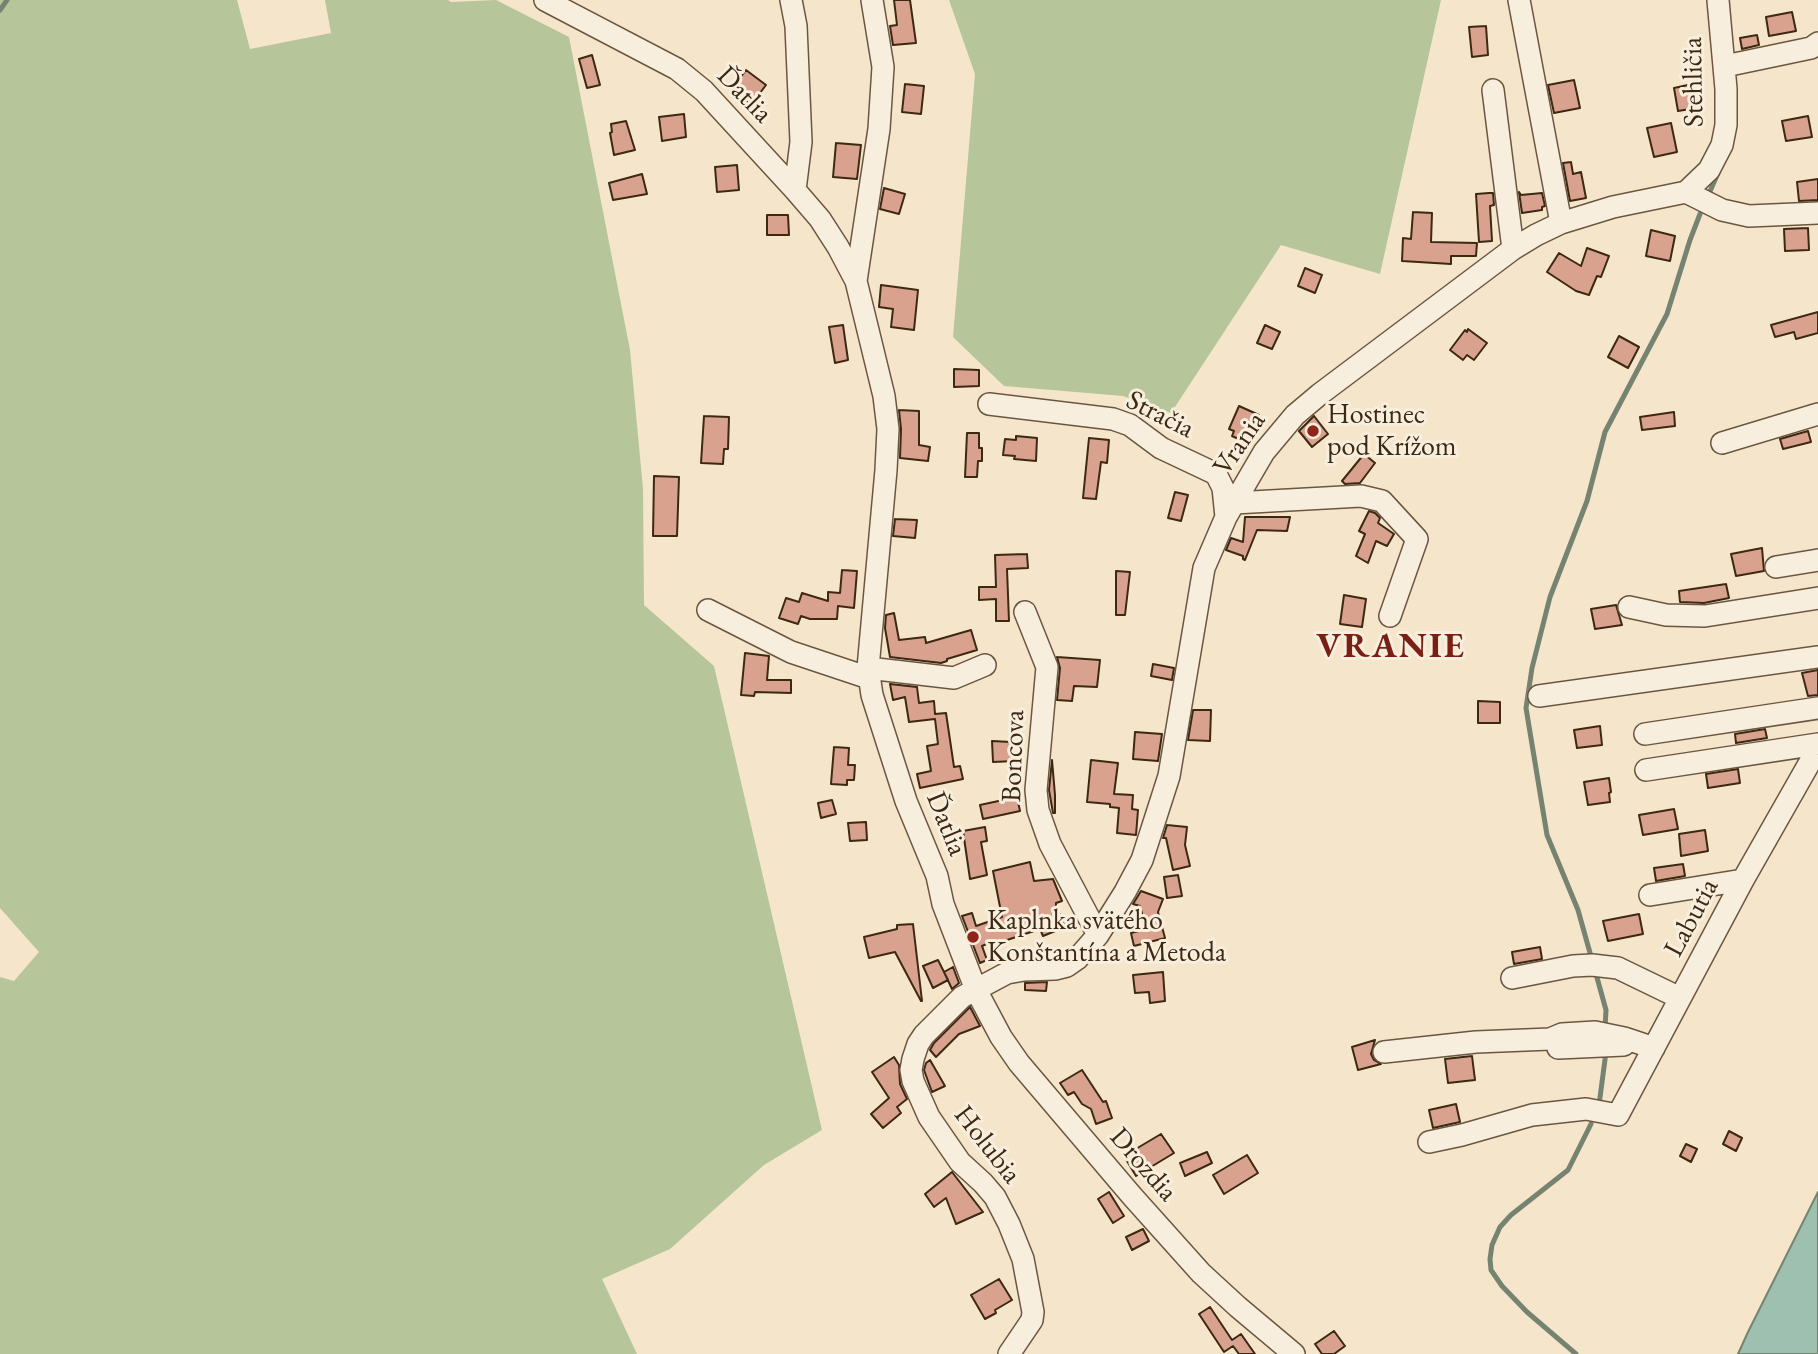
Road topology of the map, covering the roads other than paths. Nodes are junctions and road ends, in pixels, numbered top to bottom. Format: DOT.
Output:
graph roads {
  1 [pos="545,0"];
  2 [pos="791,0"];
  3 [pos="872,0"];
  4 [pos="1519,0"];
  5 [pos="1718,0"];
  6 [pos="1818,43"];
  7 [pos="1725,66"];
  8 [pos="1493,90"];
  9 [pos="795,190"];
  10 [pos="1686,192"];
  11 [pos="1818,213"];
  12 [pos="1561,223"];
  13 [pos="1513,249"];
  14 [pos="856,281"];
  15 [pos="989,404"];
  16 [pos="1818,414"];
  17 [pos="1723,443"];
  18 [pos="1230,510"];
  19 [pos="1818,559"];
  20 [pos="1776,567"];
  21 [pos="1818,597"];
  22 [pos="1629,607"];
  23 [pos="708,610"];
  24 [pos="1025,612"];
  25 [pos="1390,616"];
  26 [pos="1818,657"];
  27 [pos="985,666"];
  28 [pos="868,673"];
  29 [pos="1539,696"];
  30 [pos="1818,708"];
  31 [pos="1644,734"];
  32 [pos="1818,746"];
  33 [pos="1646,770"];
  34 [pos="1743,880"];
  35 [pos="1650,895"];
  36 [pos="1098,935"];
  37 [pos="1512,978"];
  38 [pos="976,990"];
  39 [pos="1680,998"];
  40 [pos="1654,1048"];
  41 [pos="1384,1052"];
  42 [pos="1483,1054"];
  43 [pos="1429,1142"];
  44 [pos="1009,1354"];
  45 [pos="1294,1354"];
  1 -- 9 [label="street, Ďatlia"];
  2 -- 9 [label="street"];
  3 -- 14 [label="street, Ďatlia"];
  4 -- 12 [label="street"];
  5 -- 7 [label="street, Stehličia"];
  6 -- 7 [label="street"];
  7 -- 10 [label="street, Stehličia"];
  8 -- 13 [label="street"];
  9 -- 14 [label="street, Ďatlia"];
  10 -- 11 [label="street"];
  10 -- 12 [label="street, Vrania"];
  12 -- 13 [label="street, Vrania"];
  13 -- 18 [label="street, Vrania"];
  14 -- 28 [label="street, Ďatlia"];
  15 -- 18 [label="street, Stračia"];
  16 -- 17 [label="street"];
  18 -- 25 [label="street"];
  18 -- 36 [label="street, Vrania"];
  19 -- 20 [label="street"];
  21 -- 22 [label="street"];
  23 -- 28 [label="street"];
  24 -- 36 [label="street, Boncova"];
  26 -- 29 [label="street"];
  27 -- 28 [label="street"];
  28 -- 38 [label="street, Ďatlia"];
  30 -- 31 [label="street"];
  32 -- 33 [label="street"];
  32 -- 34 [label="street, Labutia"];
  34 -- 35 [label="street"];
  34 -- 39 [label="street, Labutia"];
  36 -- 38 [label="street, Vrania"];
  37 -- 39 [label="street"];
  38 -- 44 [label="street, Holubia"];
  38 -- 45 [label="street, Drozdia"];
  39 -- 40 [label="street, Labutia"];
  40 -- 41 [label="street"];
  40 -- 42 [label="street"];
  40 -- 43 [label="street, Labutia"];
}
